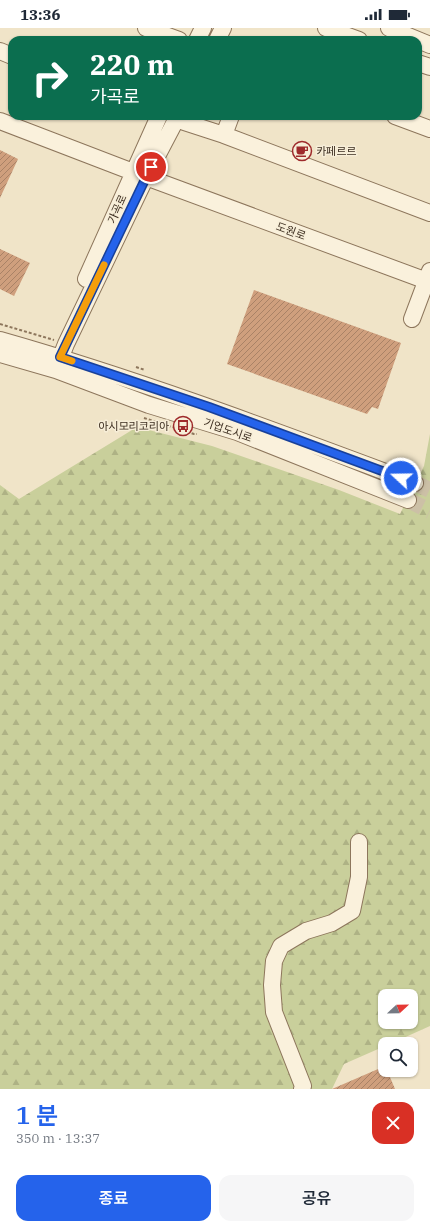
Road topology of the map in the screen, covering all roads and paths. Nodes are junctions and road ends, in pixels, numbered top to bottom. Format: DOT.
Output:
graph roads {
  1 [pos="145,28"];
  2 [pos="326,28"];
  3 [pos="389,28"];
  4 [pos="168,36"];
  5 [pos="348,36"];
  6 [pos="408,36"];
  7 [pos="158,120"];
  8 [pos="180,120"];
  9 [pos="184,120"];
  10 [pos="230,120"];
  11 [pos="406,120"];
  12 [pos="0,121"];
  13 [pos="430,129"];
  14 [pos="224,135"];
  15 [pos="140,175"];
  16 [pos="430,213"];
  17 [pos="428,276"];
  18 [pos="412,319"];
  19 [pos="0,324"];
  20 [pos="44,337"];
  21 [pos="0,340"];
  22 [pos="0,354"];
  23 [pos="54,362"];
  24 [pos="415,483"];
  25 [pos="408,500"];
  26 [pos="359,842"];
  27 [pos="302,1089"];
  1 -- 4 [label="street"];
  2 -- 5 [label="street"];
  3 -- 6 [label="street"];
  7 -- 15 [label="street, 가곡로"];
  8 -- 15 [label="street, 가곡로"];
  9 -- 14 [label="street"];
  10 -- 14 [label="street"];
  11 -- 13 [label="street"];
  12 -- 15 [label="street, 도원로"];
  14 -- 16 [label="street"];
  15 -- 17 [label="street, 도원로"];
  15 -- 23 [label="street, 가곡로"];
  17 -- 18 [label="street"];
  19 -- 20 [label="path"];
  21 -- 23 [label="street, 기업도시로"];
  22 -- 23 [label="street, 기업도시로"];
  23 -- 24 [label="street, 기업도시로"];
  23 -- 25 [label="street, 기업도시로"];
  26 -- 27 [label="street"];
}
